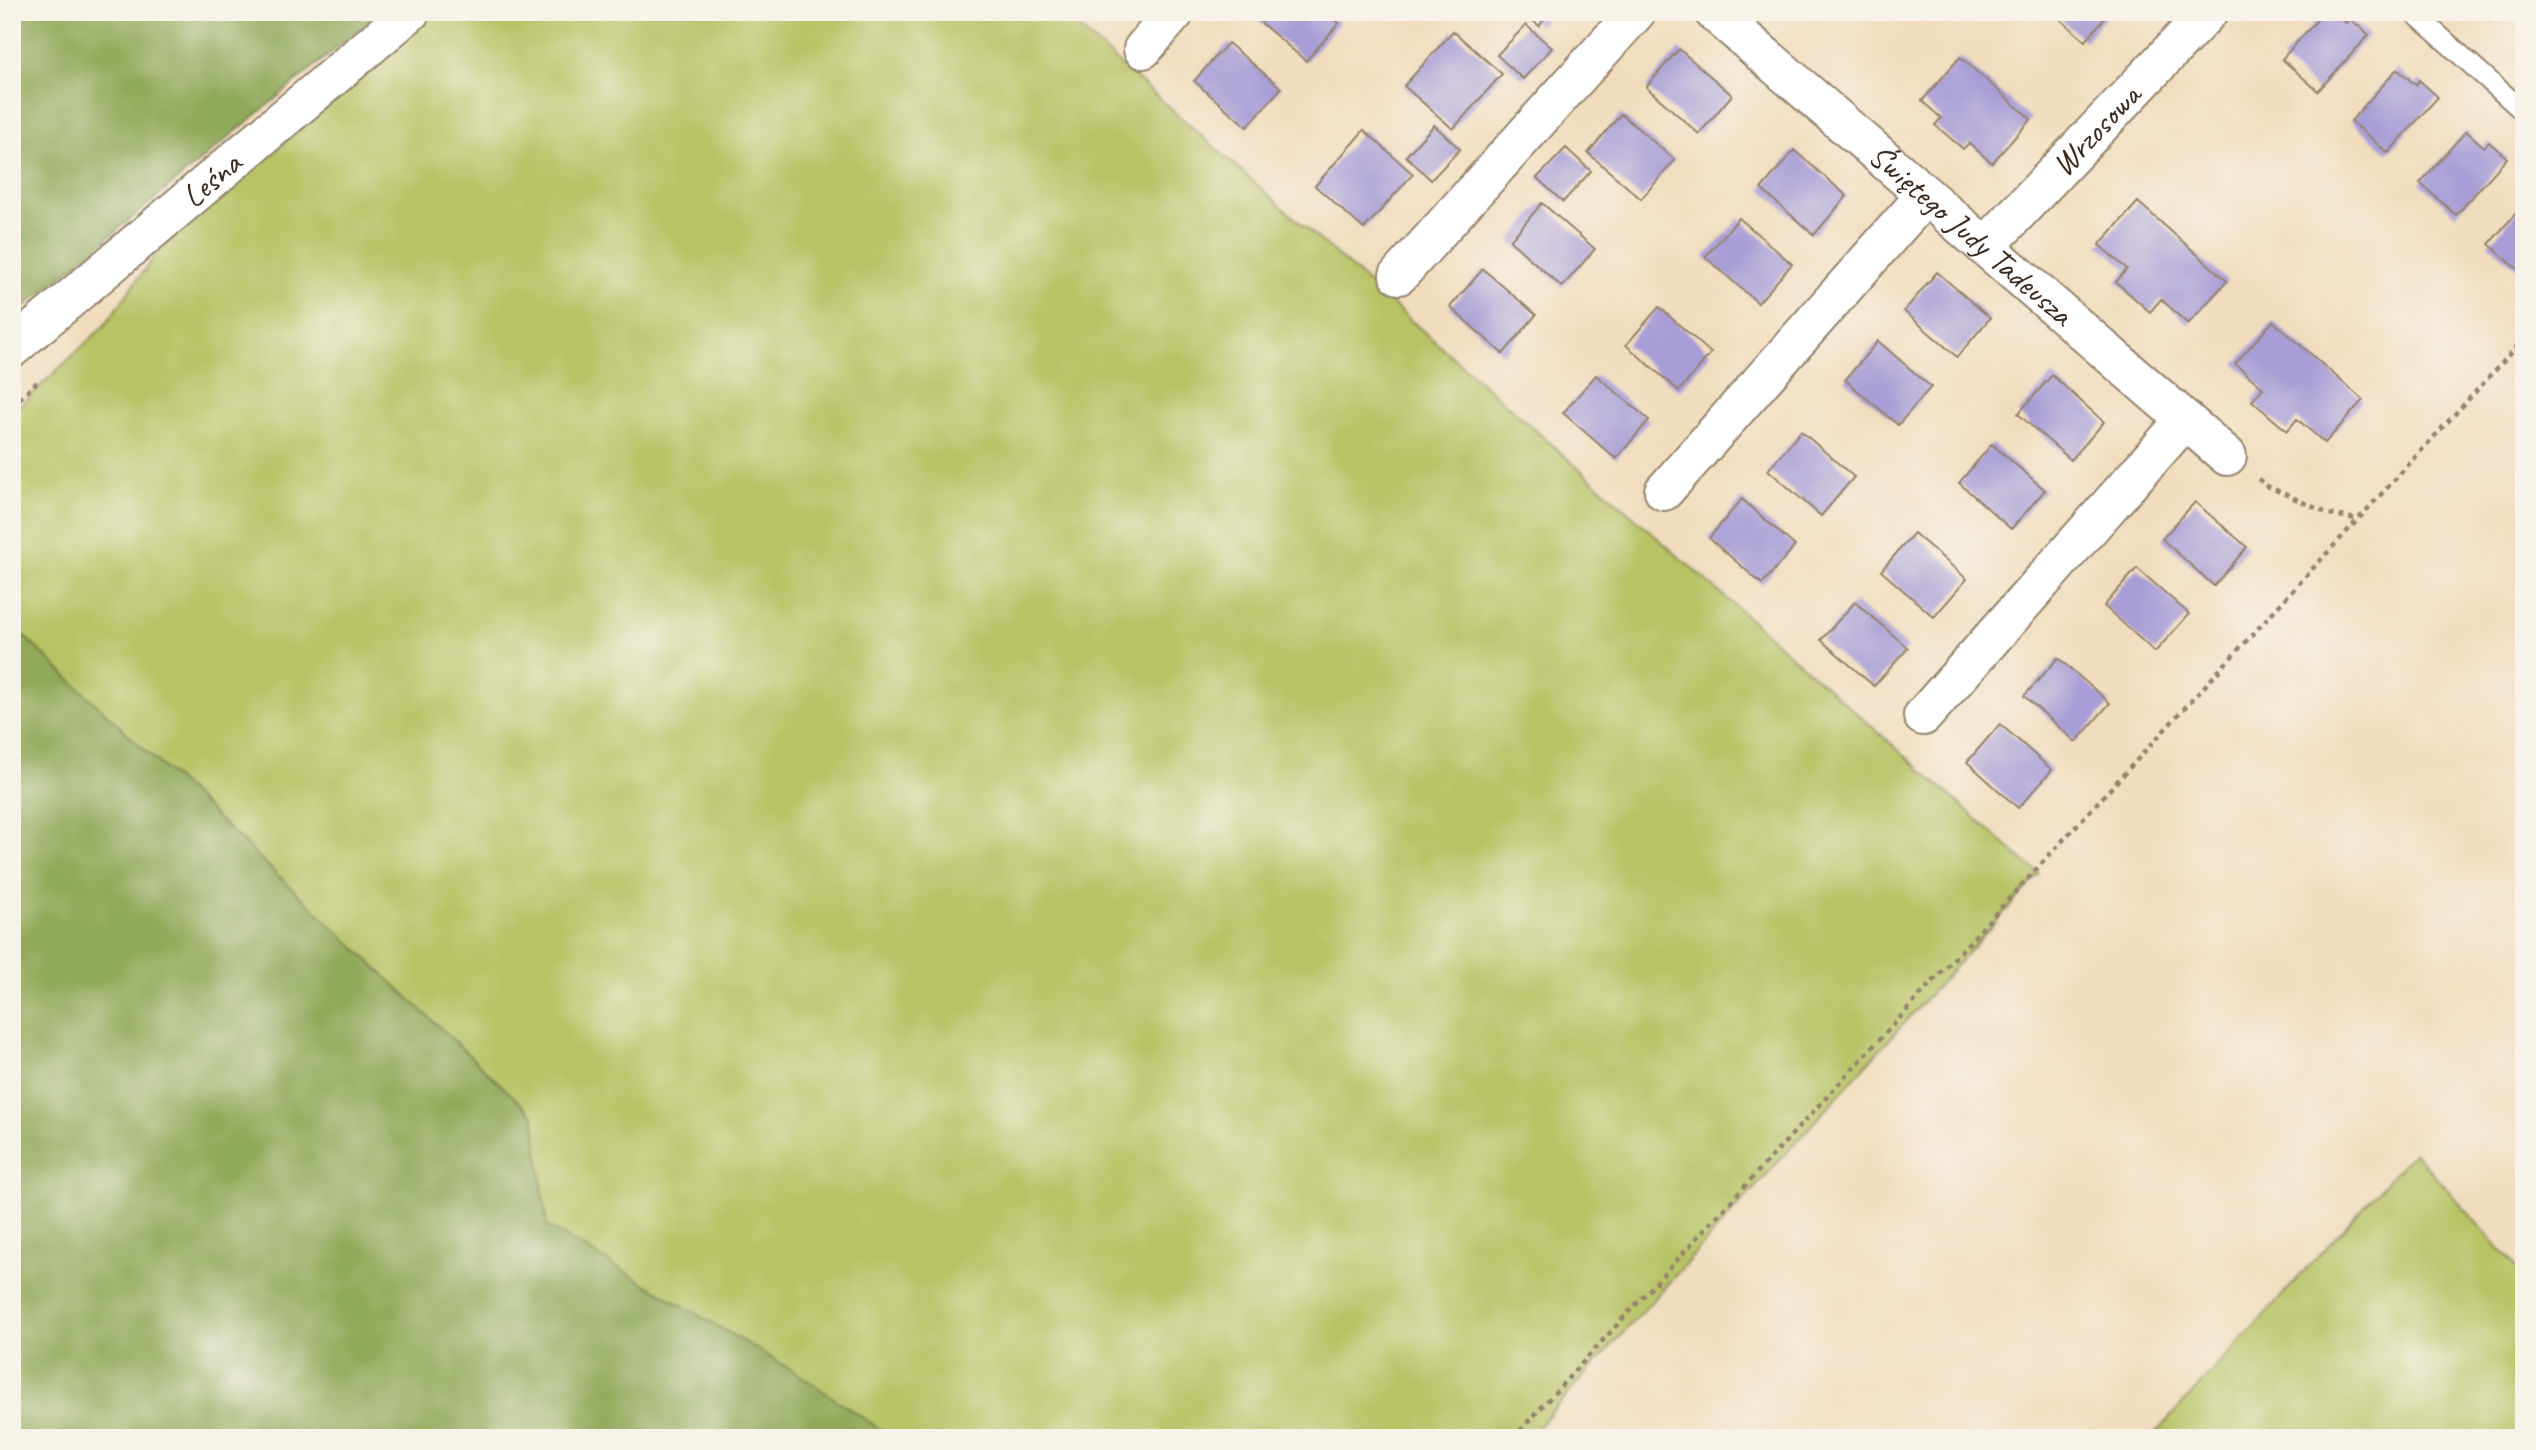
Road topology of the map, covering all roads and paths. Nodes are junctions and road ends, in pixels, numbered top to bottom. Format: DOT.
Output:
graph roads {
  1 [pos="410,12"];
  2 [pos="1175,12"];
  3 [pos="1636,12"];
  4 [pos="1714,12"];
  5 [pos="2208,12"];
  6 [pos="2413,12"];
  7 [pos="1143,49"];
  8 [pos="2524,113"];
  9 [pos="1925,196"];
  10 [pos="1985,247"];
  11 [pos="1399,275"];
  12 [pos="2524,339"];
  13 [pos="12,348"];
  14 [pos="2185,420"];
  15 [pos="2227,456"];
  16 [pos="1664,491"];
  17 [pos="2357,519"];
  18 [pos="1923,716"];
  19 [pos="1513,1438"];
  1 -- 13 [label="street, Leśna"];
  2 -- 7 [label="street"];
  3 -- 11 [label="street"];
  4 -- 9 [label="street, Świętego Judy Tadeusza"];
  5 -- 10 [label="street, Wrzosowa"];
  6 -- 8 [label="lane"];
  9 -- 10 [label="street, Świętego Judy Tadeusza"];
  9 -- 16 [label="street"];
  10 -- 14 [label="street, Świętego Judy Tadeusza"];
  12 -- 17 [label="path"];
  14 -- 15 [label="street, Świętego Judy Tadeusza"];
  14 -- 18 [label="street"];
  15 -- 17 [label="path"];
  17 -- 19 [label="path"];
}
